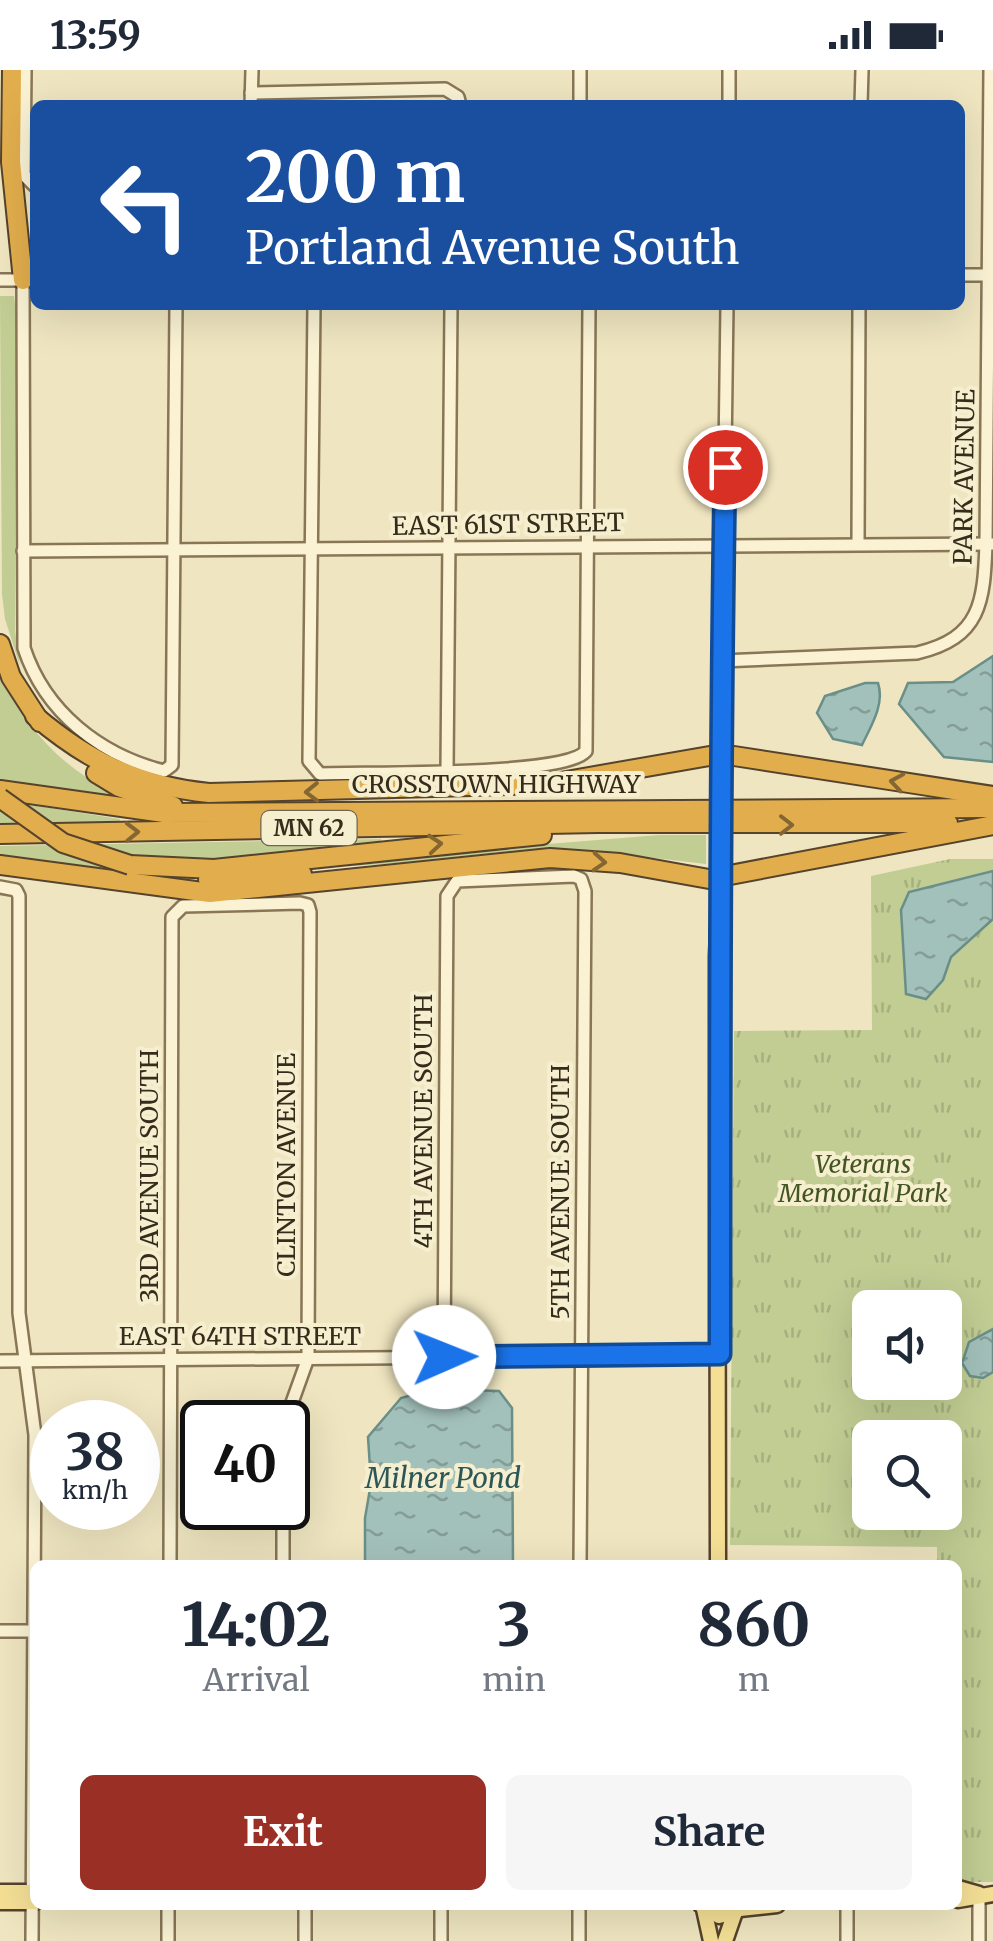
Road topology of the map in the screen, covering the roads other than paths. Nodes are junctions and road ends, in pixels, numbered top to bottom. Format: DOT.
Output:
graph roads {
  1 [pos="12,70"];
  2 [pos="24,70"];
  3 [pos="252,70"];
  4 [pos="580,70"];
  5 [pos="729,70"];
  6 [pos="862,70"];
  7 [pos="990,70"];
  8 [pos="251,99"];
  9 [pos="458,100"];
  10 [pos="580,100"];
  11 [pos="729,100"];
  12 [pos="861,100"];
  13 [pos="30,182"];
  14 [pos="965,275"];
  15 [pos="992,275"];
  16 [pos="0,280"];
  17 [pos="29,280"];
  18 [pos="176,310"];
  19 [pos="314,310"];
  20 [pos="451,310"];
  21 [pos="589,310"];
  22 [pos="726,310"];
  23 [pos="859,310"];
  24 [pos="724,544"];
  25 [pos="858,544"];
  26 [pos="989,544"];
  27 [pos="450,546"];
  28 [pos="587,546"];
  29 [pos="312,549"];
  30 [pos="175,550"];
  31 [pos="23,551"];
  32 [pos="0,644"];
  33 [pos="722,661"];
  34 [pos="35,716"];
  35 [pos="722,754"];
  36 [pos="447,770"];
  37 [pos="0,794"];
  38 [pos="993,796"];
  39 [pos="993,808"];
  40 [pos="192,812"];
  41 [pos="993,824"];
  42 [pos="618,826"];
  43 [pos="0,834"];
  44 [pos="0,865"];
  45 [pos="130,865"];
  46 [pos="432,868"];
  47 [pos="722,876"];
  48 [pos="581,879"];
  49 [pos="0,887"];
  50 [pos="308,905"];
  51 [pos="720,1354"];
  52 [pos="582,1355"];
  53 [pos="444,1357"];
  54 [pos="308,1358"];
  55 [pos="171,1359"];
  56 [pos="0,1361"];
  57 [pos="24,1361"];
  58 [pos="293,1400"];
  59 [pos="283,1530"];
  60 [pos="34,1560"];
  61 [pos="170,1560"];
  62 [pos="283,1560"];
  63 [pos="580,1560"];
  64 [pos="718,1560"];
  65 [pos="30,1630"];
  66 [pos="0,1631"];
  67 [pos="0,1892"];
  68 [pos="986,1894"];
  69 [pos="30,1897"];
  70 [pos="30,1897"];
  71 [pos="0,1902"];
  72 [pos="33,1910"];
  73 [pos="168,1910"];
  74 [pos="305,1910"];
  75 [pos="441,1910"];
  76 [pos="579,1910"];
  77 [pos="704,1910"];
  78 [pos="708,1910"];
  79 [pos="736,1910"];
  80 [pos="739,1910"];
  81 [pos="847,1910"];
  82 [pos="32,1941"];
  83 [pos="168,1941"];
  84 [pos="305,1941"];
  85 [pos="441,1941"];
  86 [pos="579,1941"];
  87 [pos="711,1941"];
  88 [pos="725,1941"];
  89 [pos="847,1941"];
  90 [pos="979,1941"];
  1 -- 17 [label="highway"];
  2 -- 13 [label="street"];
  3 -- 8 [label="street"];
  4 -- 10 [label="street"];
  5 -- 11 [label="street"];
  6 -- 12 [label="street"];
  7 -- 15 [label="street, PARK AVENUE"];
  8 -- 9 [label="street"];
  14 -- 15 [label="street"];
  15 -- 26 [label="street, PARK AVENUE"];
  16 -- 17 [label="street"];
  17 -- 31 [label="street"];
  18 -- 30 [label="street"];
  19 -- 29 [label="street"];
  20 -- 27 [label="street"];
  21 -- 28 [label="street"];
  22 -- 24 [label="street"];
  23 -- 25 [label="street"];
  24 -- 25 [label="street, EAST 61ST STREET"];
  24 -- 28 [label="street, EAST 61ST STREET"];
  24 -- 33 [label="street"];
  25 -- 26 [label="street, EAST 61ST STREET"];
  26 -- 33 [label="street, PARK AVENUE"];
  27 -- 28 [label="street, EAST 61ST STREET"];
  27 -- 29 [label="street, EAST 61ST STREET"];
  27 -- 36 [label="street"];
  28 -- 36 [label="street"];
  29 -- 30 [label="street, EAST 61ST STREET"];
  29 -- 36 [label="street"];
  30 -- 31 [label="street, EAST 61ST STREET"];
  30 -- 31 [label="street"];
  32 -- 34 [label="highway"];
  33 -- 35 [label="street"];
  35 -- 34 [label="highway, one-way"];
  34 -- 40 [label="highway"];
  38 -- 35 [label="highway, one-way"];
  35 -- 47 [label="main road, bridge"];
  37 -- 40 [label="highway, CROSSTOWN HIGHWAY / MN 62"];
  37 -- 45 [label="highway, bridge"];
  39 -- 40 [label="highway, CROSSTOWN HIGHWAY / MN 62"];
  42 -- 41 [label="highway, CROSSTOWN HIGHWAY / MN 62, one-way"];
  41 -- 47 [label="highway"];
  43 -- 42 [label="highway, CROSSTOWN HIGHWAY / MN 62, one-way"];
  45 -- 42 [label="highway, one-way"];
  44 -- 46 [label="highway"];
  45 -- 46 [label="highway"];
  46 -- 47 [label="highway, one-way"];
  47 -- 51 [label="main road"];
  48 -- 52 [label="street, 5TH AVENUE SOUTH"];
  48 -- 53 [label="street, 4TH AVENUE SOUTH"];
  49 -- 57 [label="street"];
  50 -- 54 [label="street, CLINTON AVENUE"];
  50 -- 55 [label="street, 3RD AVENUE SOUTH"];
  51 -- 52 [label="street, EAST 64TH STREET"];
  51 -- 64 [label="main road"];
  52 -- 53 [label="street, EAST 64TH STREET"];
  52 -- 63 [label="street, 5TH AVENUE SOUTH"];
  53 -- 54 [label="street, EAST 64TH STREET"];
  54 -- 55 [label="street, EAST 64TH STREET"];
  54 -- 58 [label="street, CLINTON AVENUE"];
  55 -- 57 [label="street, EAST 64TH STREET"];
  55 -- 61 [label="street, 3RD AVENUE SOUTH"];
  56 -- 57 [label="street, EAST 64TH STREET"];
  57 -- 60 [label="street"];
  59 -- 62 [label="street"];
  65 -- 66 [label="street"];
  67 -- 69 [label="main road"];
  68 -- 90 [label="street"];
  70 -- 71 [label="main road"];
  72 -- 82 [label="street"];
  73 -- 83 [label="street"];
  74 -- 84 [label="street"];
  75 -- 85 [label="street"];
  76 -- 86 [label="street"];
  77 -- 87 [label="main road"];
  78 -- 79 [label="main road"];
  80 -- 88 [label="main road"];
  81 -- 89 [label="street"];
}
